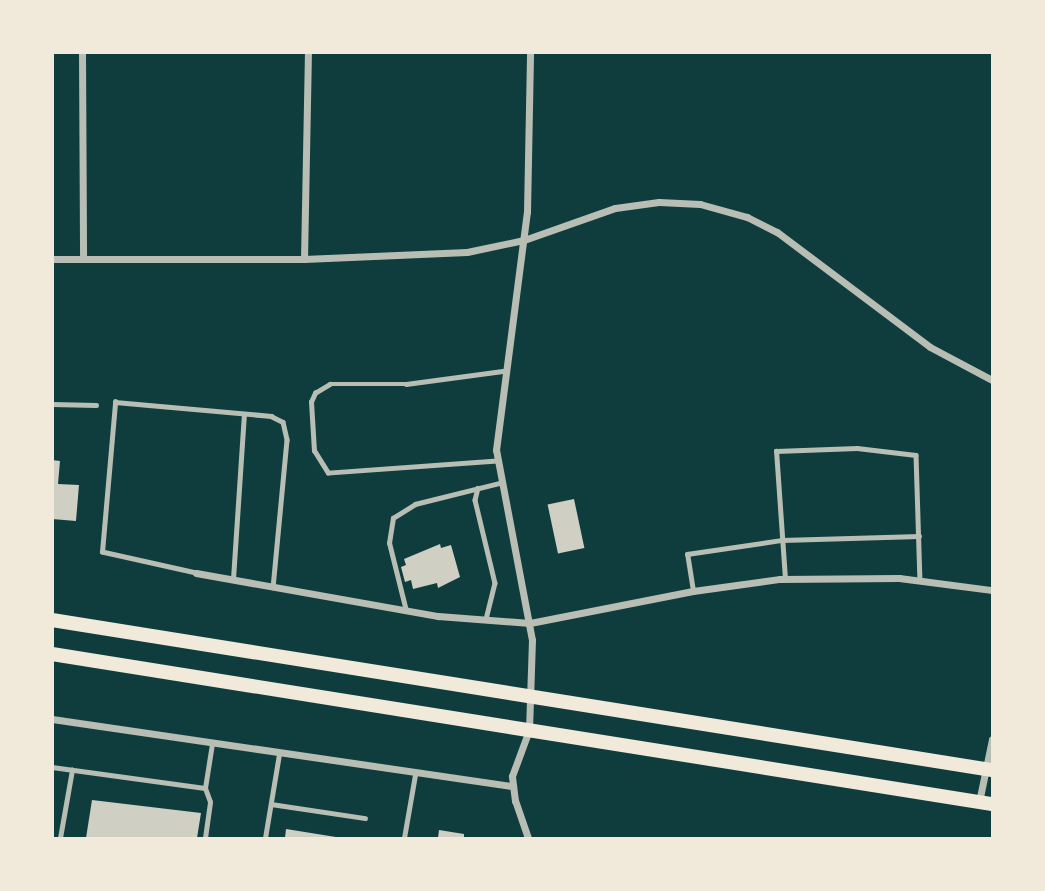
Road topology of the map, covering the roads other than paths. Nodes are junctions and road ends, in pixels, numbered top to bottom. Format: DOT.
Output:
graph roads {
  1 [pos="82,52"];
  2 [pos="308,52"];
  3 [pos="530,52"];
  4 [pos="524,240"];
  5 [pos="52,259"];
  6 [pos="83,259"];
  7 [pos="304,259"];
  8 [pos="504,371"];
  9 [pos="992,380"];
  10 [pos="52,404"];
  11 [pos="96,405"];
  12 [pos="244,414"];
  13 [pos="497,461"];
  14 [pos="499,483"];
  15 [pos="478,488"];
  16 [pos="919,536"];
  17 [pos="782,540"];
  18 [pos="196,573"];
  19 [pos="233,579"];
  20 [pos="785,579"];
  21 [pos="920,579"];
  22 [pos="273,587"];
  23 [pos="992,590"];
  24 [pos="693,591"];
  25 [pos="406,611"];
  26 [pos="486,620"];
  27 [pos="52,621"];
  28 [pos="530,623"];
  29 [pos="52,654"];
  30 [pos="532,696"];
  31 [pos="52,719"];
  32 [pos="529,730"];
  33 [pos="992,739"];
  34 [pos="212,744"];
  35 [pos="279,754"];
  36 [pos="52,767"];
  37 [pos="72,770"];
  38 [pos="989,770"];
  39 [pos="415,775"];
  40 [pos="513,786"];
  41 [pos="205,788"];
  42 [pos="986,803"];
  43 [pos="271,804"];
  44 [pos="365,818"];
  45 [pos="60,838"];
  46 [pos="205,838"];
  47 [pos="265,838"];
  48 [pos="404,838"];
  49 [pos="528,838"];
  1 -- 6 [label="street"];
  2 -- 7 [label="street"];
  3 -- 4 [label="street"];
  4 -- 7 [label="street"];
  4 -- 8 [label="street"];
  4 -- 9 [label="street"];
  5 -- 6 [label="street"];
  6 -- 7 [label="street"];
  8 -- 13 [label="street"];
  8 -- 13 [label="lane"];
  10 -- 11 [label="lane"];
  12 -- 18 [label="lane"];
  12 -- 19 [label="lane"];
  12 -- 22 [label="lane"];
  13 -- 14 [label="street"];
  14 -- 15 [label="lane"];
  14 -- 28 [label="street"];
  15 -- 25 [label="lane"];
  15 -- 26 [label="lane"];
  16 -- 17 [label="lane"];
  16 -- 17 [label="lane"];
  16 -- 21 [label="lane"];
  17 -- 20 [label="lane"];
  17 -- 24 [label="lane"];
  18 -- 19 [label="street"];
  19 -- 22 [label="street"];
  20 -- 21 [label="street"];
  20 -- 24 [label="street"];
  21 -- 23 [label="street"];
  22 -- 25 [label="street"];
  24 -- 28 [label="street"];
  25 -- 26 [label="street"];
  26 -- 28 [label="street"];
  27 -- 30 [label="highway"];
  28 -- 30 [label="street"];
  29 -- 32 [label="highway"];
  30 -- 32 [label="street"];
  30 -- 38 [label="highway"];
  31 -- 34 [label="street"];
  32 -- 40 [label="street"];
  32 -- 42 [label="highway"];
  33 -- 38 [label="street"];
  34 -- 35 [label="street"];
  34 -- 41 [label="lane"];
  35 -- 39 [label="street"];
  35 -- 43 [label="lane"];
  36 -- 37 [label="lane"];
  37 -- 41 [label="lane"];
  37 -- 45 [label="lane"];
  38 -- 42 [label="street"];
  39 -- 40 [label="street"];
  39 -- 48 [label="lane"];
  40 -- 49 [label="street"];
  41 -- 46 [label="lane"];
  43 -- 44 [label="lane"];
  43 -- 47 [label="lane"];
}
